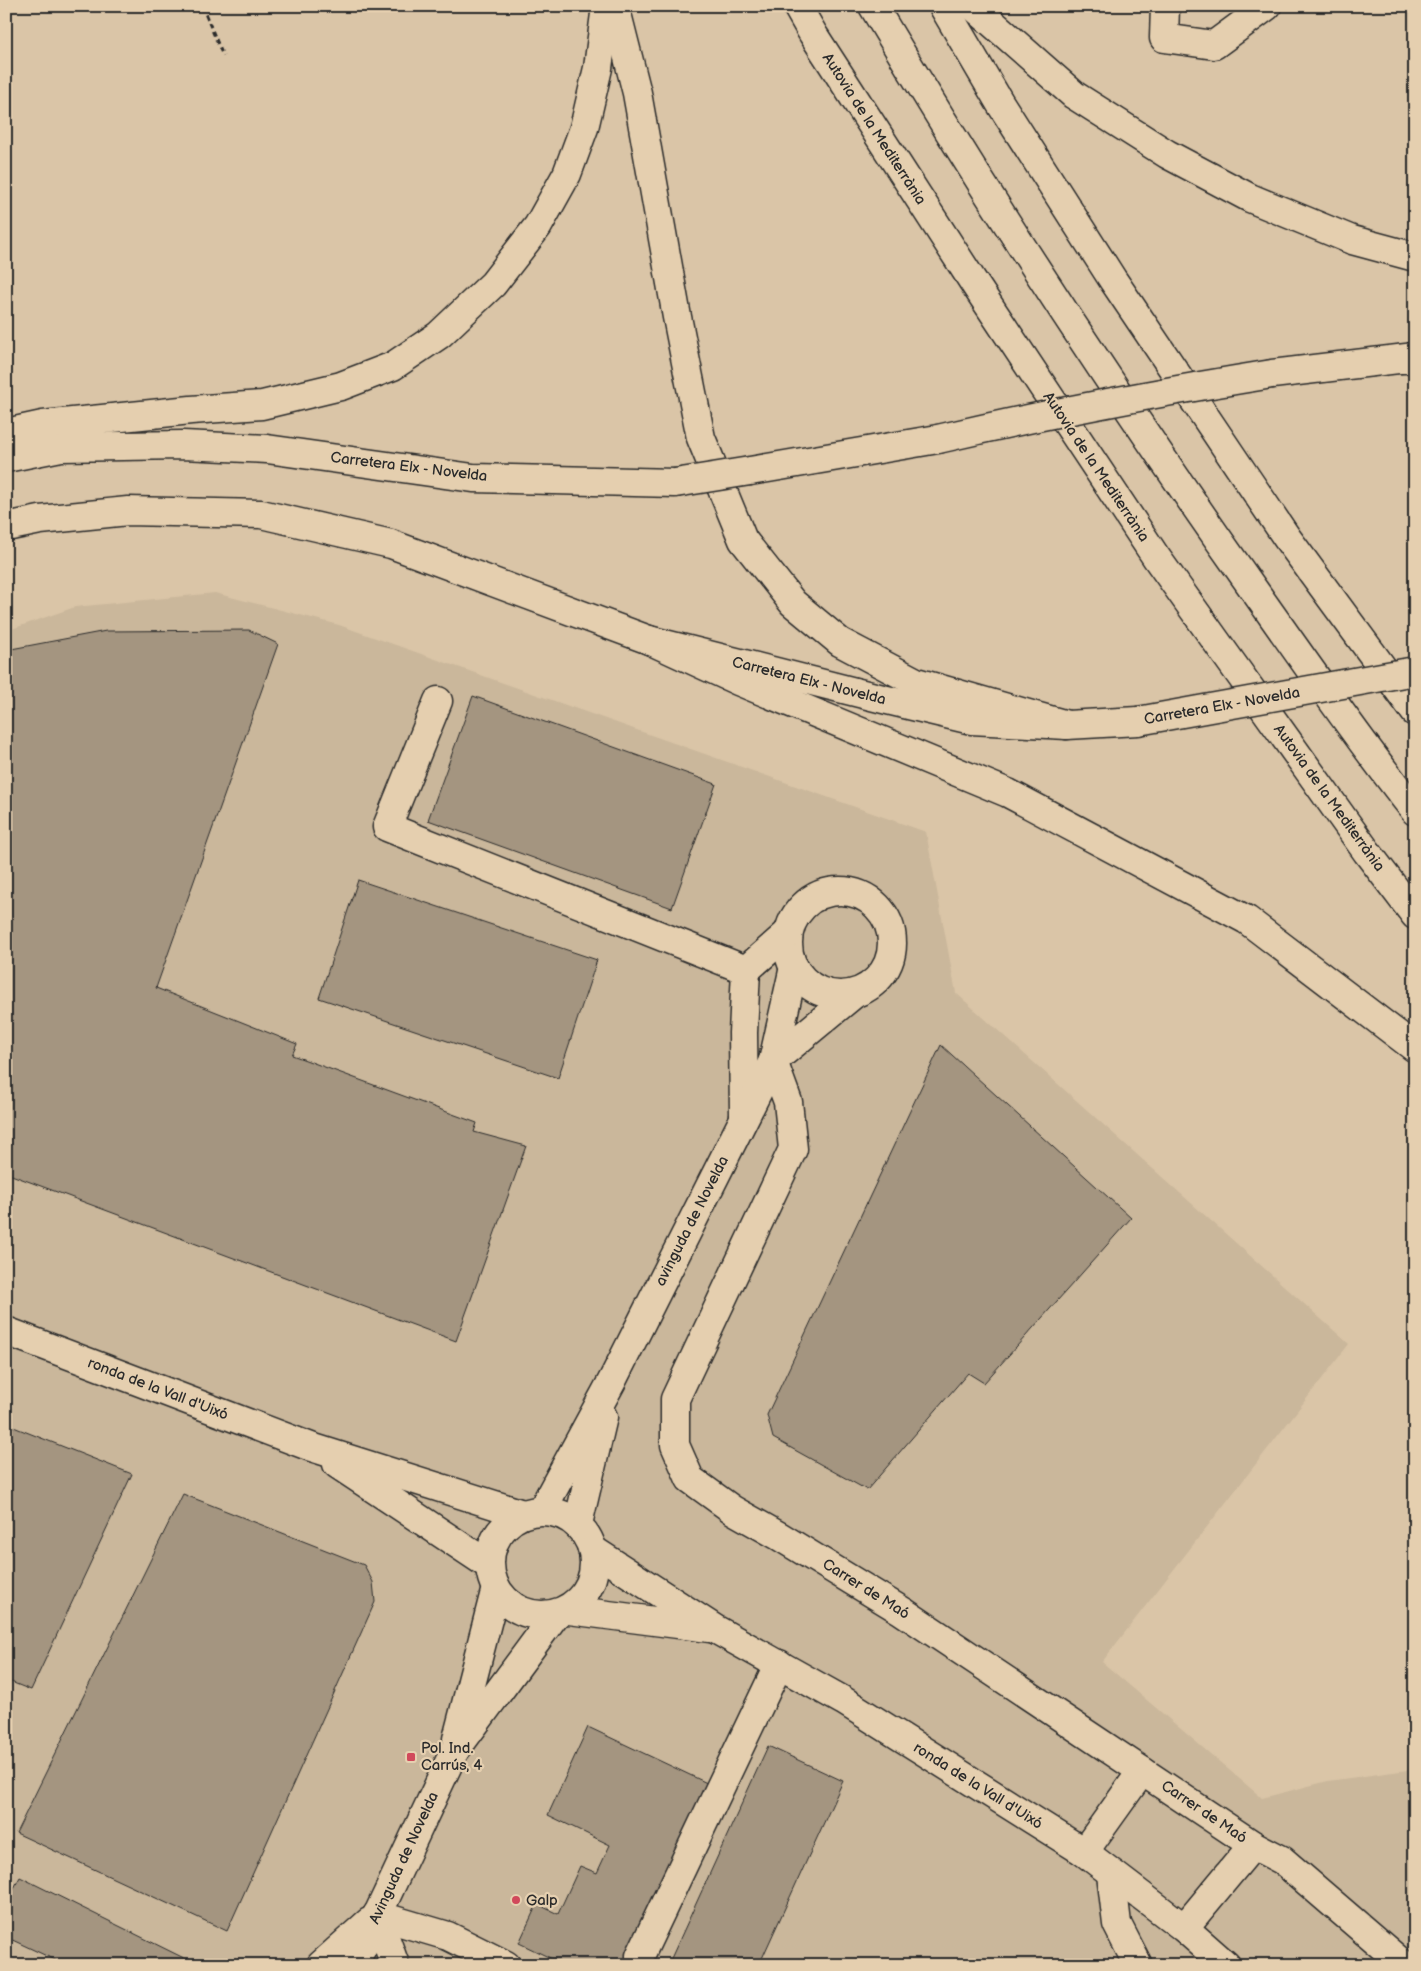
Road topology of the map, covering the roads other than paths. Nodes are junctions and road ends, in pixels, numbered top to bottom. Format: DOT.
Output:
graph roads {
  1 [pos="606,6"];
  2 [pos="615,6"];
  3 [pos="796,6"];
  4 [pos="873,6"];
  5 [pos="943,6"];
  6 [pos="973,6"];
  7 [pos="1165,6"];
  8 [pos="1267,6"];
  9 [pos="1415,258"];
  10 [pos="1410,358"];
  11 [pos="6,434"];
  12 [pos="6,458"];
  13 [pos="6,527"];
  14 [pos="649,640"];
  15 [pos="1415,672"];
  16 [pos="438,701"];
  17 [pos="1415,712"];
  18 [pos="1067,725"];
  19 [pos="1415,811"];
  20 [pos="1415,915"];
  21 [pos="788,933"];
  22 [pos="794,967"];
  23 [pos="746,970"];
  24 [pos="854,994"];
  25 [pos="1415,1048"];
  26 [pos="773,1061"];
  27 [pos="744,1119"];
  28 [pos="6,1332"];
  29 [pos="612,1382"];
  30 [pos="311,1447"];
  31 [pos="532,1512"];
  32 [pos="578,1524"];
  33 [pos="594,1550"];
  34 [pos="492,1576"];
  35 [pos="562,1612"];
  36 [pos="715,1629"];
  37 [pos="779,1664"];
  38 [pos="454,1752"];
  39 [pos="1142,1771"];
  40 [pos="1253,1845"];
  41 [pos="1084,1852"];
  42 [pos="1111,1874"];
  43 [pos="377,1915"];
  44 [pos="1184,1928"];
  45 [pos="640,1956"];
  46 [pos="321,1965"];
  47 [pos="354,1965"];
  48 [pos="395,1965"];
  49 [pos="506,1965"];
  50 [pos="1138,1965"];
  51 [pos="1226,1965"];
  52 [pos="1404,1965"];
  1 -- 11 [label="main road"];
  2 -- 18 [label="main road"];
  3 -- 20 [label="main road, Autovia de la Mediterrània"];
  4 -- 19 [label="main road"];
  5 -- 17 [label="main road"];
  6 -- 9 [label="main road"];
  7 -- 8 [label="main road"];
  10 -- 12 [label="main road, Carretera Elx - Novelda, bridge"];
  13 -- 14 [label="main road, Carretera Elx - Novelda"];
  14 -- 18 [label="main road, Carretera Elx - Novelda"];
  14 -- 25 [label="main road"];
  15 -- 18 [label="main road, Carretera Elx - Novelda, bridge"];
  16 -- 23 [label="main road"];
  21 -- 22 [label="main road"];
  21 -- 23 [label="main road"];
  21 -- 24 [label="main road"];
  22 -- 24 [label="main road"];
  22 -- 26 [label="main road, avinguda de Novelda"];
  23 -- 27 [label="main road"];
  24 -- 26 [label="main road, avinguda de Novelda"];
  26 -- 27 [label="main road, avinguda de Novelda"];
  26 -- 39 [label="main road, Carrer de Maó"];
  27 -- 29 [label="main road, avinguda de Novelda"];
  28 -- 30 [label="main road, ronda de la Vall d'Uixó"];
  29 -- 31 [label="main road, avinguda de Novelda"];
  29 -- 32 [label="main road, avinguda de Novelda"];
  30 -- 31 [label="main road, ronda de la Vall d'Uixó"];
  30 -- 34 [label="main road, ronda de la Vall d'Uixó"];
  31 -- 32 [label="main road"];
  31 -- 34 [label="main road"];
  32 -- 33 [label="main road"];
  33 -- 35 [label="main road"];
  33 -- 36 [label="main road, ronda de la Vall d'Uixó"];
  34 -- 35 [label="main road"];
  34 -- 38 [label="main road"];
  35 -- 36 [label="main road, ronda de la Vall d'Uixó"];
  35 -- 38 [label="main road"];
  36 -- 37 [label="main road, ronda de la Vall d'Uixó"];
  37 -- 41 [label="main road, ronda de la Vall d'Uixó"];
  37 -- 45 [label="main road"];
  38 -- 43 [label="main road, Avinguda de Novelda"];
  39 -- 40 [label="main road, Carrer de Maó"];
  39 -- 41 [label="main road"];
  40 -- 44 [label="main road"];
  40 -- 52 [label="main road, Carrer de Maó"];
  41 -- 42 [label="main road, ronda de la Vall d'Uixó"];
  42 -- 44 [label="main road, ronda de la Vall d'Uixó"];
  42 -- 50 [label="main road"];
  43 -- 46 [label="main road"];
  43 -- 47 [label="main road, Avinguda de Novelda"];
  43 -- 48 [label="main road"];
  43 -- 49 [label="main road"];
  44 -- 51 [label="main road, ronda de la Vall d'Uixó"];
}
